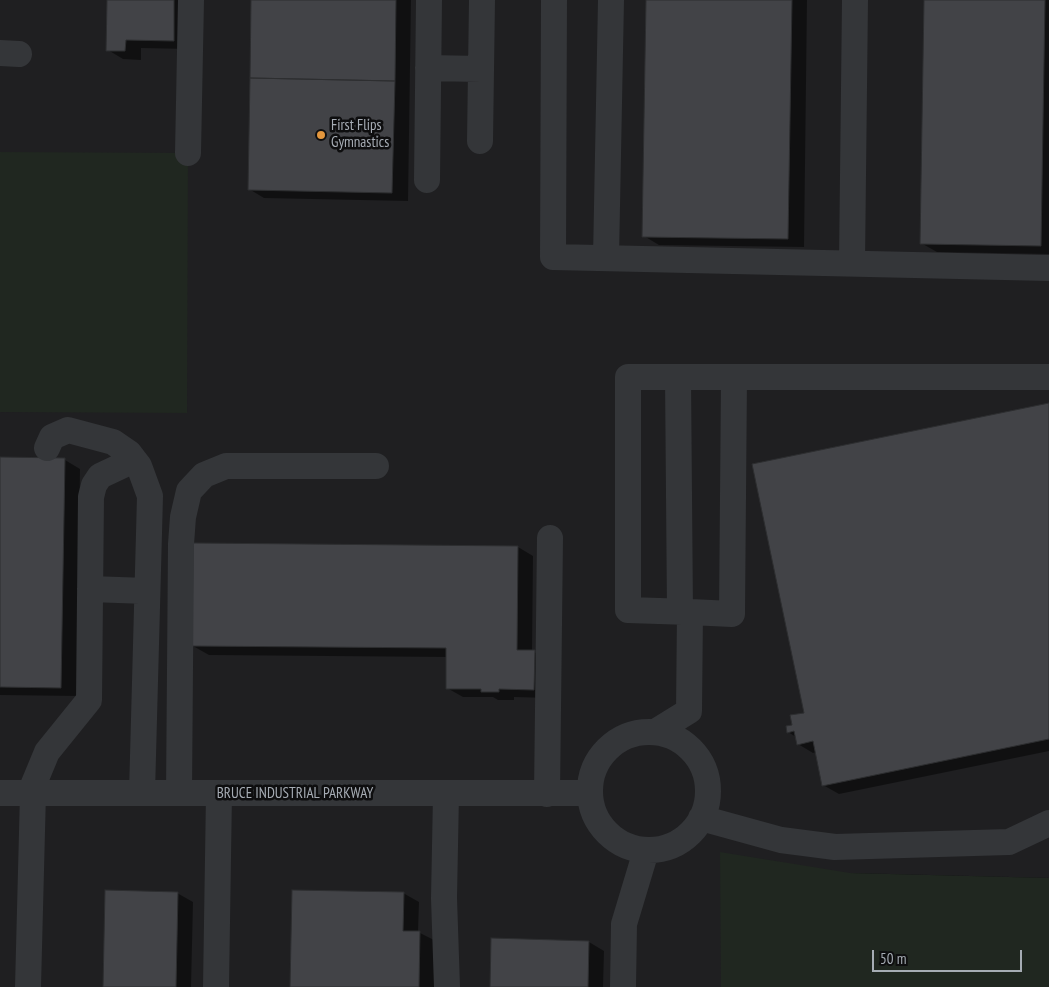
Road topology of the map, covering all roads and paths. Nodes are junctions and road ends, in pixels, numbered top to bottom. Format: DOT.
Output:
graph roads {
  1 [pos="191,0"];
  2 [pos="429,0"];
  3 [pos="482,0"];
  4 [pos="554,0"];
  5 [pos="611,0"];
  6 [pos="856,0"];
  7 [pos="428,68"];
  8 [pos="481,69"];
  9 [pos="480,141"];
  10 [pos="188,153"];
  11 [pos="427,180"];
  12 [pos="606,258"];
  13 [pos="852,263"];
  14 [pos="1049,268"];
  15 [pos="1049,377"];
  16 [pos="678,378"];
  17 [pos="734,378"];
  18 [pos="47,448"];
  19 [pos="134,460"];
  20 [pos="376,466"];
  21 [pos="550,538"];
  22 [pos="90,589"];
  23 [pos="147,591"];
  24 [pos="685,612"];
  25 [pos="655,732"];
  26 [pos="0,793"];
  27 [pos="589,793"];
  28 [pos="32,794"];
  29 [pos="142,794"];
  30 [pos="179,794"];
  31 [pos="219,794"];
  32 [pos="446,794"];
  33 [pos="547,794"];
  34 [pos="701,818"];
  35 [pos="1049,823"];
  36 [pos="646,851"];
  37 [pos="28,987"];
  38 [pos="216,987"];
  39 [pos="447,987"];
  40 [pos="623,987"];
  1 -- 10 [label="street"];
  2 -- 7 [label="street"];
  3 -- 8 [label="street"];
  4 -- 12 [label="street"];
  5 -- 12 [label="street"];
  6 -- 13 [label="street"];
  7 -- 8 [label="street"];
  7 -- 11 [label="street"];
  8 -- 9 [label="street"];
  12 -- 13 [label="street"];
  13 -- 14 [label="street"];
  15 -- 17 [label="street"];
  16 -- 17 [label="street"];
  16 -- 24 [label="street"];
  16 -- 24 [label="street"];
  17 -- 24 [label="street"];
  18 -- 19 [label="street"];
  19 -- 22 [label="street"];
  19 -- 23 [label="street"];
  20 -- 30 [label="street"];
  21 -- 33 [label="street"];
  22 -- 23 [label="street"];
  22 -- 28 [label="street"];
  23 -- 29 [label="street"];
  24 -- 25 [label="street"];
  25 -- 27 [label="street"];
  25 -- 34 [label="street"];
  26 -- 28 [label="street, BRUCE INDUSTRIAL PARKWAY"];
  27 -- 33 [label="street, BRUCE INDUSTRIAL PARKWAY"];
  27 -- 36 [label="street"];
  28 -- 29 [label="street, BRUCE INDUSTRIAL PARKWAY"];
  28 -- 37 [label="street"];
  29 -- 30 [label="street, BRUCE INDUSTRIAL PARKWAY"];
  30 -- 31 [label="street, BRUCE INDUSTRIAL PARKWAY"];
  31 -- 32 [label="street, BRUCE INDUSTRIAL PARKWAY"];
  31 -- 38 [label="street"];
  32 -- 33 [label="street, BRUCE INDUSTRIAL PARKWAY"];
  32 -- 39 [label="street"];
  34 -- 35 [label="street"];
  34 -- 36 [label="street"];
  36 -- 40 [label="street"];
}
